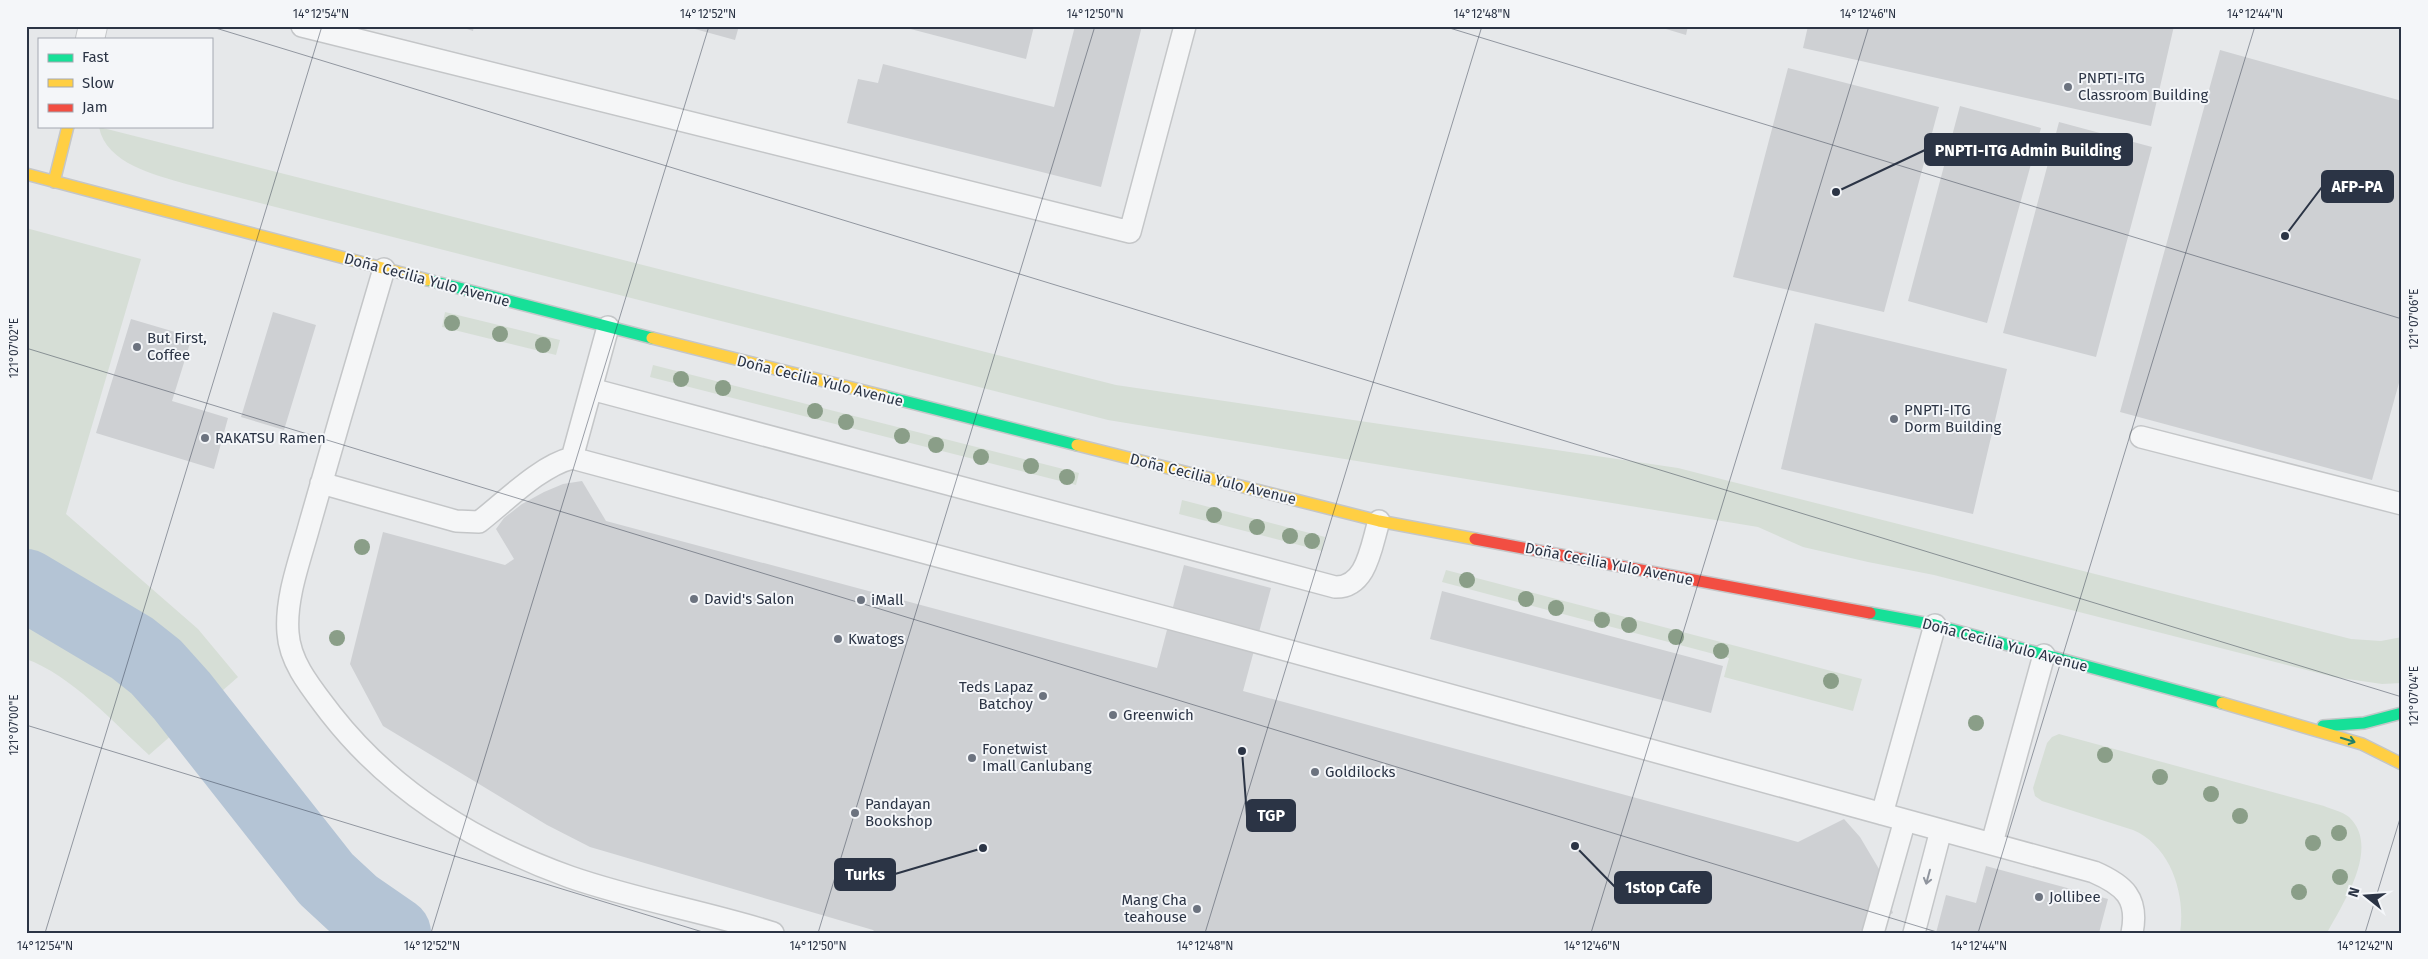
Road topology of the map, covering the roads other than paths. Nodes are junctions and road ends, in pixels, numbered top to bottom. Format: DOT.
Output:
graph roads {
  1 [pos="302,26"];
  2 [pos="1185,26"];
  3 [pos="68,128"];
  4 [pos="26,174"];
  5 [pos="54,182"];
  6 [pos="384,269"];
  7 [pos="608,327"];
  8 [pos="591,389"];
  9 [pos="2141,438"];
  10 [pos="572,458"];
  11 [pos="321,483"];
  12 [pos="2402,504"];
  13 [pos="1379,521"];
  14 [pos="1935,625"];
  15 [pos="2044,655"];
  16 [pos="2402,713"];
  17 [pos="2285,720"];
  18 [pos="2402,764"];
  19 [pos="1882,814"];
  20 [pos="1905,820"];
  21 [pos="1941,830"];
  22 [pos="1992,843"];
  23 [pos="774,933"];
  24 [pos="1873,933"];
  25 [pos="1914,933"];
  26 [pos="2132,933"];
  1 -- 2 [label="lane"];
  3 -- 5 [label="main road"];
  4 -- 5 [label="main road, Doña Cecilia Yulo Avenue"];
  5 -- 6 [label="main road, Doña Cecilia Yulo Avenue"];
  6 -- 7 [label="main road, Doña Cecilia Yulo Avenue"];
  6 -- 11 [label="lane"];
  7 -- 8 [label="lane"];
  7 -- 13 [label="main road, Doña Cecilia Yulo Avenue"];
  8 -- 10 [label="lane"];
  8 -- 13 [label="lane"];
  9 -- 12 [label="lane"];
  10 -- 11 [label="lane"];
  10 -- 19 [label="lane"];
  11 -- 23 [label="lane"];
  13 -- 14 [label="main road, Doña Cecilia Yulo Avenue"];
  14 -- 15 [label="main road, Doña Cecilia Yulo Avenue"];
  14 -- 19 [label="lane"];
  15 -- 17 [label="main road, Doña Cecilia Yulo Avenue"];
  15 -- 22 [label="lane"];
  16 -- 17 [label="main road"];
  17 -- 18 [label="main road, Doña Cecilia Yulo Avenue, one-way"];
  19 -- 20 [label="lane"];
  20 -- 21 [label="lane"];
  20 -- 24 [label="lane"];
  21 -- 22 [label="lane"];
  21 -- 25 [label="lane, one-way"];
  22 -- 26 [label="lane"];
}
